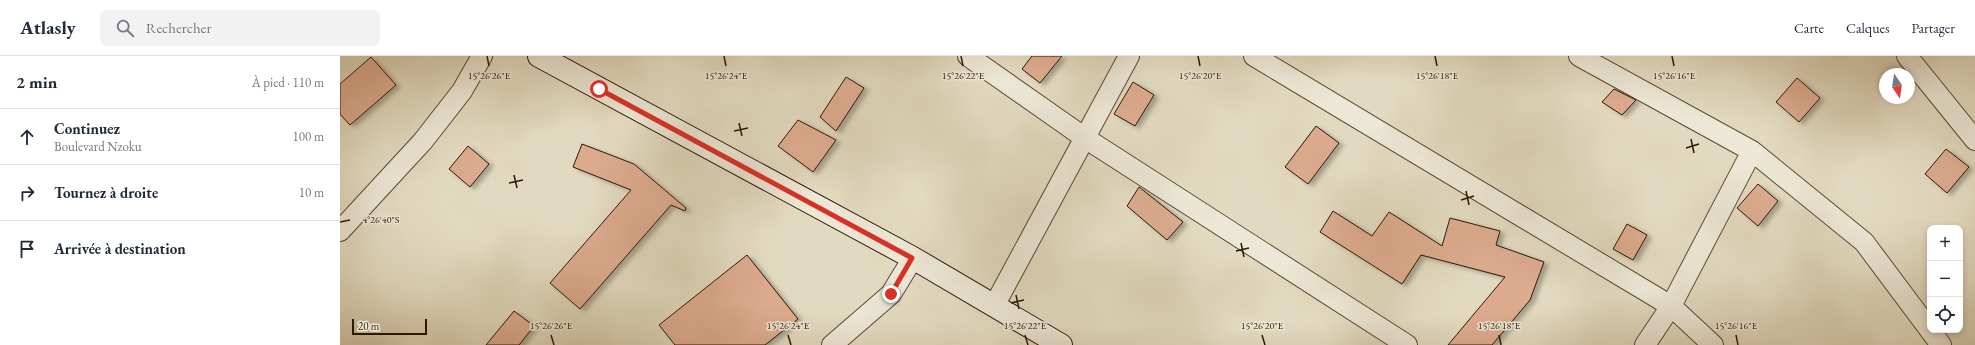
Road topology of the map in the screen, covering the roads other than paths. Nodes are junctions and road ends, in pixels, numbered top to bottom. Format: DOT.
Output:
graph roads {
  1 [pos="482,56"];
  2 [pos="539,56"];
  3 [pos="968,56"];
  4 [pos="1129,56"];
  5 [pos="1254,56"];
  6 [pos="1579,56"];
  7 [pos="1907,56"];
  8 [pos="1085,138"];
  9 [pos="1975,140"];
  10 [pos="1752,150"];
  11 [pos="340,230"];
  12 [pos="912,258"];
  13 [pos="994,306"];
  14 [pos="1671,306"];
  15 [pos="832,345"];
  16 [pos="1061,345"];
  17 [pos="1407,345"];
  18 [pos="1646,345"];
  19 [pos="1713,345"];
  20 [pos="1941,345"];
  1 -- 11 [label="street"];
  2 -- 12 [label="street"];
  3 -- 8 [label="street"];
  4 -- 8 [label="street"];
  5 -- 14 [label="street"];
  6 -- 10 [label="street"];
  7 -- 9 [label="street"];
  8 -- 13 [label="street"];
  8 -- 17 [label="street"];
  10 -- 14 [label="street"];
  10 -- 20 [label="street"];
  12 -- 13 [label="street"];
  12 -- 15 [label="street"];
  13 -- 16 [label="street"];
  14 -- 18 [label="street"];
  14 -- 19 [label="street"];
}
